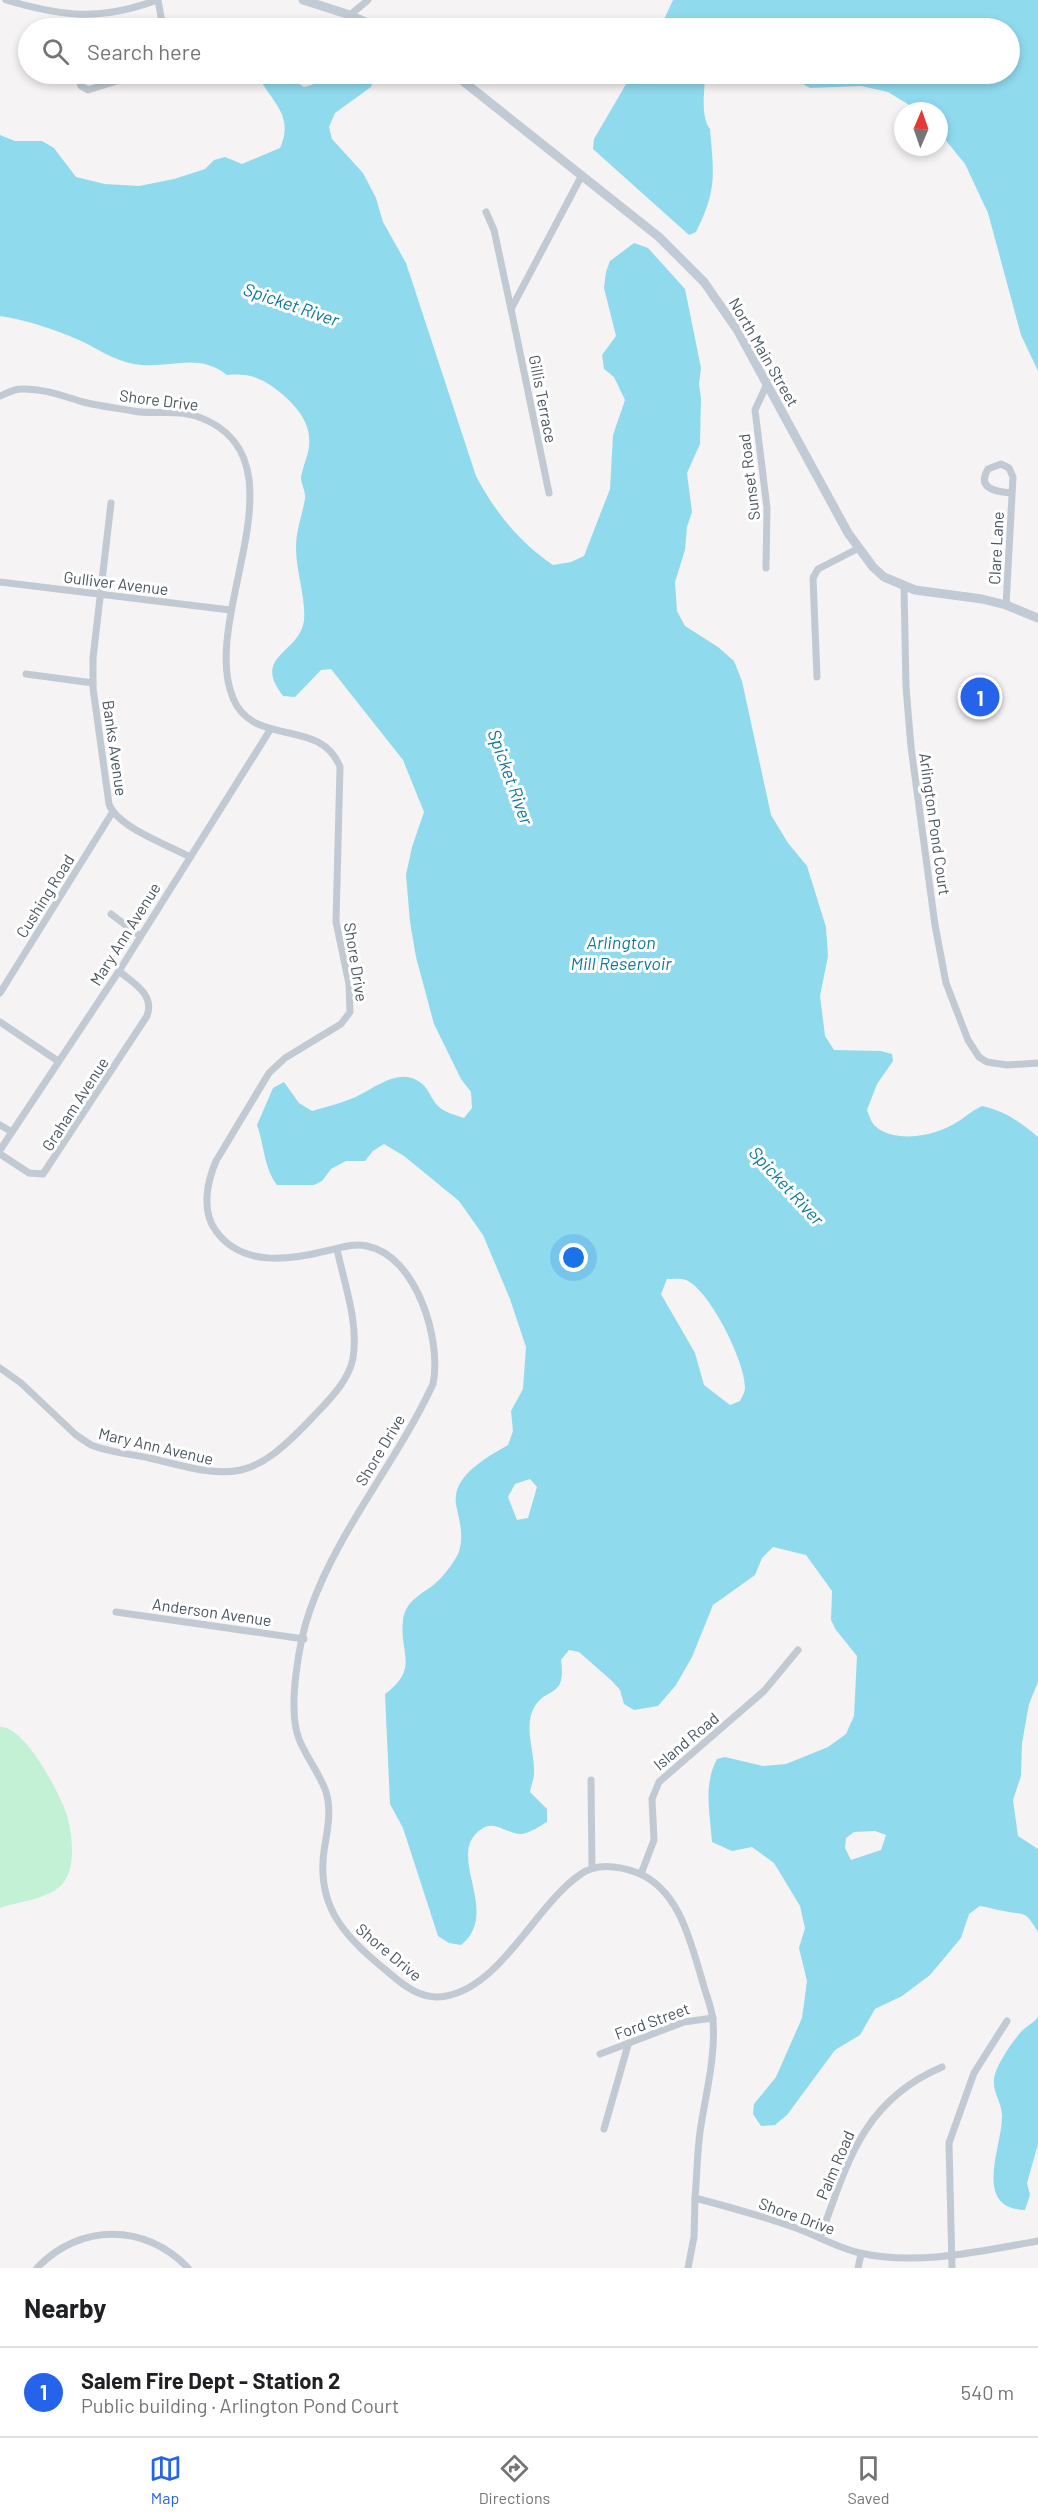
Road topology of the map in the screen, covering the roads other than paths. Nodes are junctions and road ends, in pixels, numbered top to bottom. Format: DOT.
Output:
graph roads {
  1 [pos="6,0"];
  2 [pos="157,0"];
  3 [pos="303,0"];
  4 [pos="368,0"];
  5 [pos="350,15"];
  6 [pos="161,18"];
  7 [pos="357,18"];
  8 [pos="81,84"];
  9 [pos="107,84"];
  10 [pos="467,84"];
  11 [pos="582,175"];
  12 [pos="486,213"];
  13 [pos="511,309"];
  14 [pos="767,384"];
  15 [pos="0,396"];
  16 [pos="1012,493"];
  17 [pos="549,494"];
  18 [pos="111,503"];
  19 [pos="857,549"];
  20 [pos="766,568"];
  21 [pos="0,582"];
  22 [pos="904,587"];
  23 [pos="101,596"];
  24 [pos="1006,604"];
  25 [pos="230,610"];
  26 [pos="1038,618"];
  27 [pos="26,674"];
  28 [pos="817,677"];
  29 [pos="93,682"];
  30 [pos="270,730"];
  31 [pos="112,813"];
  32 [pos="190,856"];
  33 [pos="111,914"];
  34 [pos="140,936"];
  35 [pos="118,971"];
  36 [pos="0,993"];
  37 [pos="0,1022"];
  38 [pos="58,1062"];
  39 [pos="1038,1063"];
  40 [pos="0,1125"];
  41 [pos="12,1132"];
  42 [pos="0,1152"];
  43 [pos="337,1249"];
  44 [pos="0,1368"];
  45 [pos="116,1612"];
  46 [pos="304,1639"];
  47 [pos="798,1650"];
  48 [pos="591,1780"];
  49 [pos="592,1868"];
  50 [pos="641,1874"];
  51 [pos="713,2018"];
  52 [pos="1007,2021"];
  53 [pos="628,2045"];
  54 [pos="600,2054"];
  55 [pos="942,2067"];
  56 [pos="604,2128"];
  57 [pos="695,2198"];
  58 [pos="820,2238"];
  59 [pos="1038,2241"];
  60 [pos="861,2254"];
  61 [pos="952,2255"];
  62 [pos="37,2268"];
  63 [pos="188,2268"];
  64 [pos="688,2268"];
  65 [pos="858,2268"];
  66 [pos="952,2268"];
  1 -- 2 [label="street"];
  2 -- 6 [label="street"];
  3 -- 5 [label="street"];
  4 -- 5 [label="street"];
  5 -- 7 [label="street"];
  8 -- 9 [label="street"];
  10 -- 11 [label="street, North Main Street"];
  11 -- 13 [label="street"];
  11 -- 14 [label="street, North Main Street"];
  12 -- 13 [label="street, Gillis Terrace"];
  13 -- 17 [label="street, Gillis Terrace"];
  14 -- 19 [label="street, North Main Street"];
  14 -- 20 [label="street, Sunset Road"];
  15 -- 25 [label="street, Shore Drive"];
  16 -- 16 [label="street, Clare Lane"];
  16 -- 24 [label="street, Clare Lane"];
  18 -- 23 [label="street, Banks Avenue"];
  19 -- 22 [label="street, North Main Street"];
  19 -- 28 [label="street"];
  21 -- 23 [label="street, Gulliver Avenue"];
  22 -- 24 [label="street, North Main Street"];
  22 -- 39 [label="street, Arlington Pond Court"];
  23 -- 25 [label="street, Gulliver Avenue"];
  23 -- 29 [label="street, Banks Avenue"];
  24 -- 26 [label="street, North Main Street"];
  25 -- 30 [label="street, Shore Drive"];
  27 -- 29 [label="street"];
  29 -- 31 [label="street, Banks Avenue"];
  30 -- 32 [label="street, Mary Ann Avenue"];
  30 -- 43 [label="street, Shore Drive"];
  31 -- 32 [label="street, Banks Avenue"];
  31 -- 36 [label="street, Cushing Road"];
  32 -- 34 [label="street, Mary Ann Avenue"];
  33 -- 34 [label="street"];
  34 -- 35 [label="street, Mary Ann Avenue"];
  35 -- 38 [label="street, Mary Ann Avenue"];
  35 -- 42 [label="street, Graham Avenue"];
  37 -- 38 [label="street"];
  38 -- 41 [label="street, Mary Ann Avenue"];
  40 -- 41 [label="street"];
  41 -- 42 [label="street, Mary Ann Avenue"];
  43 -- 44 [label="street, Mary Ann Avenue"];
  43 -- 46 [label="street, Shore Drive"];
  45 -- 46 [label="street, Anderson Avenue"];
  46 -- 49 [label="street, Shore Drive"];
  47 -- 50 [label="street, Island Road"];
  48 -- 49 [label="street"];
  49 -- 50 [label="street"];
  50 -- 51 [label="street"];
  51 -- 53 [label="street, Ford Street"];
  51 -- 57 [label="street"];
  52 -- 61 [label="street"];
  53 -- 54 [label="street, Ford Street"];
  53 -- 56 [label="street"];
  55 -- 58 [label="street, Palm Road"];
  57 -- 58 [label="street, Shore Drive"];
  57 -- 64 [label="street"];
  58 -- 60 [label="street, Shore Drive"];
  59 -- 61 [label="street, Shore Drive"];
  60 -- 61 [label="street, Shore Drive"];
  60 -- 65 [label="street"];
  61 -- 66 [label="street"];
  62 -- 63 [label="street"];
}
